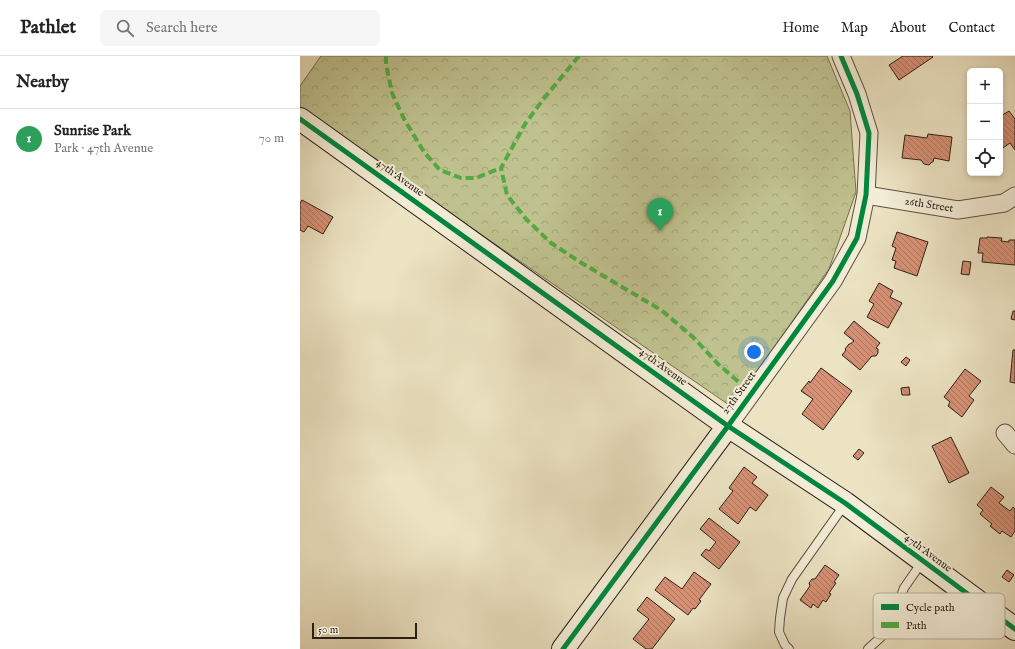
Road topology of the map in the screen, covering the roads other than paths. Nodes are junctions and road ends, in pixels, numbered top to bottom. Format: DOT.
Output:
graph roads {
  1 [pos="841,56"];
  2 [pos="300,119"];
  3 [pos="866,195"];
  4 [pos="1015,196"];
  5 [pos="728,426"];
  6 [pos="846,503"];
  7 [pos="922,561"];
  8 [pos="902,593"];
  9 [pos="965,593"];
  10 [pos="1005,623"];
  11 [pos="1015,630"];
  12 [pos="879,639"];
  13 [pos="563,649"];
  14 [pos="789,649"];
  15 [pos="868,649"];
  1 -- 3 [label="street, 27th Street"];
  2 -- 5 [label="street, 47th Avenue"];
  3 -- 4 [label="street, 26th Street"];
  3 -- 5 [label="street, 27th Street"];
  5 -- 6 [label="street, 47th Avenue"];
  5 -- 13 [label="street, 27th Street"];
  6 -- 7 [label="street, 47th Avenue"];
  6 -- 14 [label="lane"];
  7 -- 8 [label="lane"];
  7 -- 9 [label="street, 47th Avenue"];
  10 -- 11 [label="street, 47th Avenue"];
  12 -- 15 [label="lane"];
}
